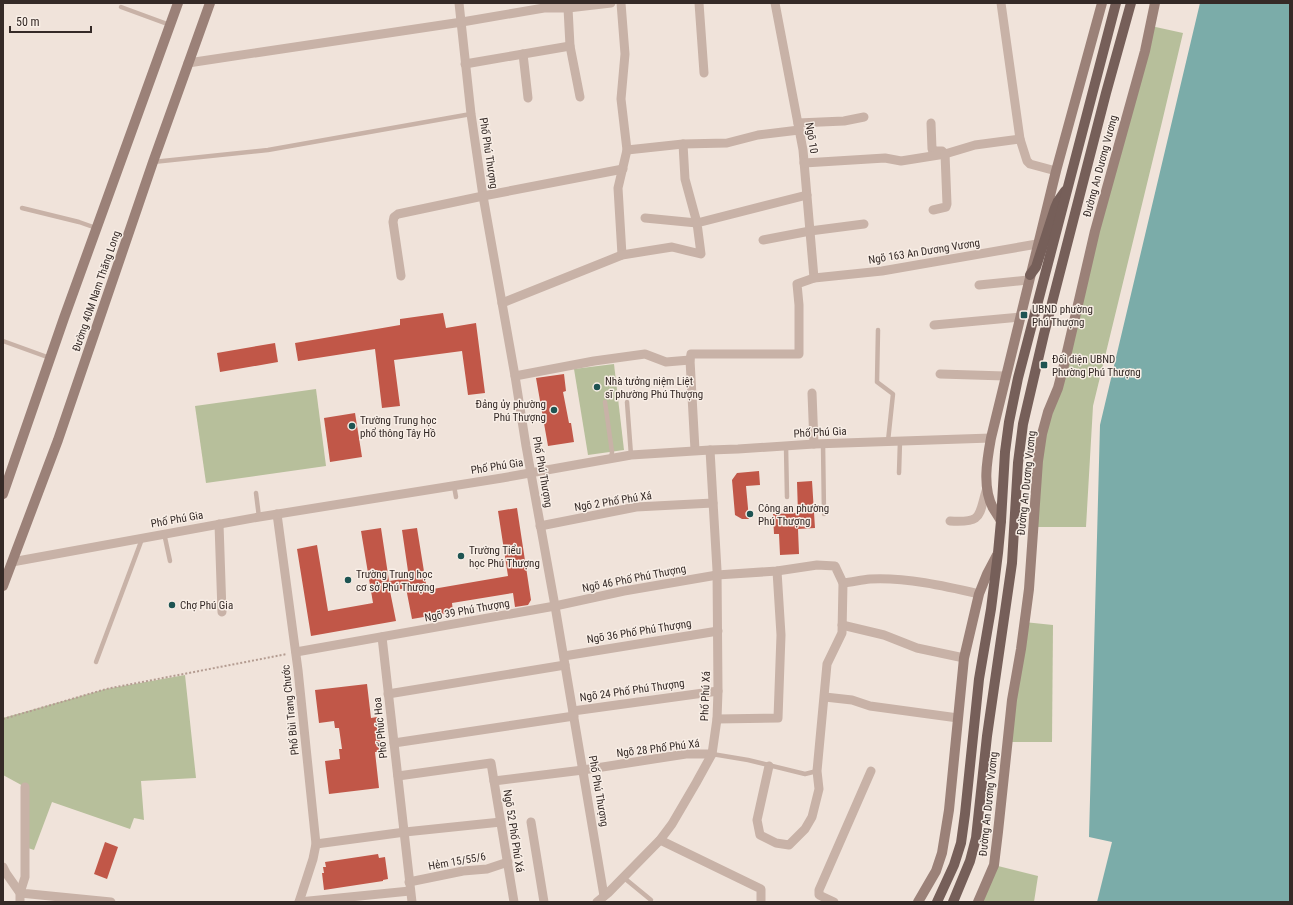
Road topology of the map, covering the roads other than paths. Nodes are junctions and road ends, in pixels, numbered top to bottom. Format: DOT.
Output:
graph roads {
  1 [pos="178,3"];
  2 [pos="210,3"];
  3 [pos="459,3"];
  4 [pos="611,3"];
  5 [pos="621,3"];
  6 [pos="699,3"];
  7 [pos="775,3"];
  8 [pos="1001,3"];
  9 [pos="1102,3"];
  10 [pos="1116,3"];
  11 [pos="1131,3"];
  12 [pos="1156,3"];
  13 [pos="544,6"];
  14 [pos="121,8"];
  15 [pos="568,8"];
  16 [pos="462,22"];
  17 [pos="170,26"];
  18 [pos="570,46"];
  19 [pos="523,54"];
  20 [pos="188,63"];
  21 [pos="465,64"];
  22 [pos="704,73"];
  23 [pos="1093,90"];
  24 [pos="1106,93"];
  25 [pos="580,97"];
  26 [pos="528,98"];
  27 [pos="471,114"];
  28 [pos="864,117"];
  29 [pos="931,123"];
  30 [pos="799,126"];
  31 [pos="1020,139"];
  32 [pos="683,144"];
  33 [pos="627,150"];
  34 [pos="944,154"];
  35 [pos="153,162"];
  36 [pos="804,163"];
  37 [pos="623,169"];
  38 [pos="1056,172"];
  39 [pos="1068,186"];
  40 [pos="807,195"];
  41 [pos="483,196"];
  42 [pos="22,208"];
  43 [pos="933,210"];
  44 [pos="645,218"];
  45 [pos="697,223"];
  46 [pos="864,224"];
  47 [pos="96,228"];
  48 [pos="810,231"];
  49 [pos="763,240"];
  50 [pos="1037,244"];
  51 [pos="622,255"];
  52 [pos="401,276"];
  53 [pos="814,278"];
  54 [pos="1029,278"];
  55 [pos="979,285"];
  56 [pos="502,303"];
  57 [pos="1020,318"];
  58 [pos="934,325"];
  59 [pos="878,330"];
  60 [pos="3,341"];
  61 [pos="50,358"];
  62 [pos="690,360"];
  63 [pos="940,374"];
  64 [pos="516,376"];
  65 [pos="1005,376"];
  66 [pos="812,393"];
  67 [pos="606,402"];
  68 [pos="626,402"];
  69 [pos="991,438"];
  70 [pos="888,441"];
  71 [pos="900,441"];
  72 [pos="818,444"];
  73 [pos="786,446"];
  74 [pos="695,450"];
  75 [pos="710,450"];
  76 [pos="631,455"];
  77 [pos="611,459"];
  78 [pos="531,473"];
  79 [pos="900,473"];
  80 [pos="6,475"];
  81 [pos="454,486"];
  82 [pos="987,488"];
  83 [pos="256,493"];
  84 [pos="3,494"];
  85 [pos="456,497"];
  86 [pos="788,497"];
  87 [pos="713,503"];
  88 [pos="277,514"];
  89 [pos="824,514"];
  90 [pos="259,517"];
  91 [pos="950,521"];
  92 [pos="1001,522"];
  93 [pos="219,524"];
  94 [pos="540,526"];
  95 [pos="164,534"];
  96 [pos="142,537"];
  97 [pos="998,553"];
  98 [pos="170,561"];
  99 [pos="12,562"];
  100 [pos="777,571"];
  101 [pos="717,575"];
  102 [pos="842,583"];
  103 [pos="3,586"];
  104 [pos="979,594"];
  105 [pos="555,606"];
  106 [pos="222,612"];
  107 [pos="842,625"];
  108 [pos="718,631"];
  109 [pos="382,637"];
  110 [pos="296,652"];
  111 [pos="964,658"];
  112 [pos="564,660"];
  113 [pos="96,662"];
  114 [pos="718,691"];
  115 [pos="388,694"];
  116 [pos="825,697"];
  117 [pos="573,714"];
  118 [pos="958,718"];
  119 [pos="717,719"];
  120 [pos="394,743"];
  121 [pos="712,754"];
  122 [pos="769,766"];
  123 [pos="583,770"];
  124 [pos="817,771"];
  125 [pos="871,771"];
  126 [pos="398,776"];
  127 [pos="494,781"];
  128 [pos="26,786"];
  129 [pos="501,822"];
  130 [pos="531,822"];
  131 [pos="405,832"];
  132 [pos="660,840"];
  133 [pos="316,844"];
  134 [pos="508,862"];
  135 [pos="3,867"];
  136 [pos="623,877"];
  137 [pos="410,886"];
  138 [pos="20,897"];
  139 [pos="359,899"];
  140 [pos="601,899"];
  141 [pos="651,900"];
  142 [pos="111,902"];
  143 [pos="299,902"];
  144 [pos="412,902"];
  145 [pos="514,902"];
  146 [pos="544,902"];
  147 [pos="761,902"];
  148 [pos="834,902"];
  149 [pos="918,902"];
  150 [pos="937,902"];
  151 [pos="953,902"];
  152 [pos="978,902"];
  1 -- 17 [label="street, Đường 40M Nam Thăng Long"];
  2 -- 20 [label="street, Đường 40M Nam Thăng Long"];
  3 -- 16 [label="street, Phố Phú Thượng"];
  4 -- 15 [label="street"];
  5 -- 33 [label="street"];
  6 -- 22 [label="street"];
  7 -- 30 [label="street, Ngõ 10"];
  8 -- 31 [label="street"];
  9 -- 38 [label="street, Đường An Dương Vương"];
  10 -- 23 [label="main road, Đường An Dương Vương"];
  11 -- 24 [label="main road, Đường An Dương Vương"];
  12 -- 152 [label="street, Đường An Dương Vương"];
  13 -- 15 [label="street"];
  13 -- 16 [label="street"];
  14 -- 17 [label="lane"];
  15 -- 18 [label="street"];
  16 -- 20 [label="street"];
  16 -- 21 [label="street, Phố Phú Thượng"];
  17 -- 47 [label="street, Đường 40M Nam Thăng Long"];
  18 -- 19 [label="street"];
  18 -- 25 [label="street"];
  19 -- 21 [label="street"];
  19 -- 26 [label="street"];
  20 -- 35 [label="street, Đường 40M Nam Thăng Long"];
  21 -- 27 [label="street, Phố Phú Thượng"];
  23 -- 24 [label="main road"];
  23 -- 39 [label="main road, Đường An Dương Vương"];
  24 -- 151 [label="main road, Đường An Dương Vương"];
  27 -- 35 [label="lane"];
  27 -- 41 [label="street, Phố Phú Thượng"];
  28 -- 30 [label="street"];
  29 -- 34 [label="street"];
  30 -- 32 [label="street"];
  30 -- 36 [label="street, Ngõ 10"];
  31 -- 34 [label="street"];
  31 -- 38 [label="street"];
  32 -- 33 [label="street"];
  32 -- 45 [label="street"];
  33 -- 37 [label="street"];
  34 -- 36 [label="street"];
  34 -- 43 [label="street"];
  35 -- 99 [label="street, Đường 40M Nam Thăng Long"];
  36 -- 40 [label="street, Ngõ 10"];
  37 -- 41 [label="street"];
  37 -- 51 [label="street"];
  38 -- 50 [label="street, Đường An Dương Vương"];
  39 -- 54 [label="main road"];
  39 -- 92 [label="main road, Đường An Dương Vương"];
  40 -- 45 [label="street"];
  40 -- 48 [label="street, Ngõ 10"];
  41 -- 52 [label="street"];
  41 -- 56 [label="street, Phố Phú Thượng"];
  42 -- 47 [label="lane"];
  44 -- 45 [label="street"];
  45 -- 51 [label="street"];
  46 -- 48 [label="street"];
  47 -- 61 [label="street, Đường 40M Nam Thăng Long"];
  48 -- 49 [label="street"];
  48 -- 53 [label="street, Ngõ 10"];
  50 -- 53 [label="street, Ngõ 163 An Dương Vương"];
  50 -- 54 [label="street, Đường An Dương Vương"];
  51 -- 56 [label="street"];
  53 -- 62 [label="street, Ngõ 163 An Dương Vương"];
  54 -- 55 [label="street"];
  54 -- 57 [label="street, Đường An Dương Vương"];
  56 -- 64 [label="street, Phố Phú Thượng"];
  57 -- 58 [label="street"];
  57 -- 65 [label="street, Đường An Dương Vương"];
  59 -- 70 [label="lane"];
  60 -- 61 [label="lane"];
  61 -- 80 [label="street, Đường 40M Nam Thăng Long"];
  62 -- 64 [label="street"];
  62 -- 74 [label="street"];
  63 -- 65 [label="street"];
  64 -- 78 [label="street, Phố Phú Thượng"];
  65 -- 69 [label="street, Đường An Dương Vương"];
  66 -- 72 [label="street"];
  67 -- 77 [label="lane"];
  68 -- 76 [label="lane"];
  69 -- 71 [label="street, Phố Phú Gia"];
  69 -- 82 [label="street, Đường An Dương Vương"];
  70 -- 71 [label="street, Phố Phú Gia"];
  70 -- 72 [label="street, Phố Phú Gia"];
  71 -- 79 [label="lane"];
  72 -- 73 [label="street, Phố Phú Gia"];
  72 -- 89 [label="lane"];
  73 -- 75 [label="street, Phố Phú Gia"];
  73 -- 86 [label="lane"];
  74 -- 75 [label="street, Phố Phú Gia"];
  74 -- 76 [label="street, Phố Phú Gia"];
  75 -- 87 [label="street, Phố Phú Xá"];
  76 -- 77 [label="street, Phố Phú Gia"];
  77 -- 78 [label="street, Phố Phú Gia"];
  78 -- 81 [label="street, Phố Phú Gia"];
  78 -- 94 [label="street, Phố Phú Thượng"];
  80 -- 84 [label="street, Đường 40M Nam Thăng Long"];
  81 -- 85 [label="lane"];
  81 -- 88 [label="street, Phố Phú Gia"];
  82 -- 91 [label="street"];
  82 -- 92 [label="street, Đường An Dương Vương"];
  83 -- 90 [label="lane"];
  87 -- 94 [label="street, Ngõ 2 Phố Phú Xá"];
  87 -- 101 [label="street, Phố Phú Xá"];
  88 -- 90 [label="street, Phố Phú Gia"];
  88 -- 110 [label="street, Phố Bùi Trang Chước"];
  90 -- 93 [label="street, Phố Phú Gia"];
  92 -- 97 [label="main road, Đường An Dương Vương"];
  93 -- 95 [label="street, Phố Phú Gia"];
  93 -- 106 [label="street"];
  94 -- 105 [label="street, Phố Phú Thượng"];
  95 -- 96 [label="street, Phố Phú Gia"];
  95 -- 98 [label="lane"];
  96 -- 99 [label="street, Phố Phú Gia"];
  96 -- 113 [label="lane"];
  97 -- 104 [label="street, Đường An Dương Vương"];
  97 -- 150 [label="main road, Đường An Dương Vương"];
  99 -- 103 [label="street, Đường 40M Nam Thăng Long"];
  100 -- 101 [label="street, Ngõ 46 Phố Phú Thượng"];
  100 -- 102 [label="street, Ngõ 46 Phố Phú Thượng"];
  100 -- 119 [label="street"];
  101 -- 105 [label="street, Ngõ 46 Phố Phú Thượng"];
  101 -- 108 [label="street, Phố Phú Xá"];
  102 -- 104 [label="street"];
  102 -- 107 [label="street"];
  104 -- 111 [label="street, Đường An Dương Vương"];
  105 -- 109 [label="street, Ngõ 39 Phú Thượng"];
  105 -- 112 [label="street, Phố Phú Thượng"];
  107 -- 111 [label="street"];
  107 -- 116 [label="street"];
  108 -- 112 [label="street, Ngõ 36 Phố Phú Thượng"];
  108 -- 114 [label="street, Phố Phú Xá"];
  109 -- 110 [label="street"];
  109 -- 115 [label="street, Phố Phúc Hoa"];
  110 -- 133 [label="street, Phố Bùi Trang Chước"];
  111 -- 118 [label="street, Đường An Dương Vương"];
  112 -- 115 [label="street, Ngõ 36 Phố Phú Thượng"];
  112 -- 117 [label="street, Phố Phú Thượng"];
  114 -- 117 [label="street, Ngõ 24 Phố Phú Thượng"];
  114 -- 119 [label="street, Phố Phú Xá"];
  115 -- 120 [label="street, Phố Phúc Hoa"];
  116 -- 118 [label="street"];
  116 -- 124 [label="street"];
  117 -- 120 [label="street, Ngõ 24 Phố Phú Thượng"];
  117 -- 123 [label="street, Phố Phú Thượng"];
  118 -- 149 [label="street, Đường An Dương Vương"];
  119 -- 121 [label="street, Phố Phú Xá"];
  120 -- 126 [label="street, Phố Phúc Hoa"];
  121 -- 122 [label="lane"];
  121 -- 123 [label="street, Ngõ 28 Phố Phú Xá"];
  121 -- 132 [label="street, Phố Phú Xá"];
  122 -- 124 [label="lane"];
  122 -- 124 [label="street"];
  123 -- 127 [label="street, Ngõ 28 Phố Phú Xá"];
  123 -- 140 [label="street, Phố Phú Thượng"];
  125 -- 148 [label="street"];
  126 -- 127 [label="street, Ngõ 52 Phố Phú Xá"];
  126 -- 131 [label="street, Phố Phúc Hoa"];
  127 -- 129 [label="street, Ngõ 52 Phố Phú Xá"];
  128 -- 138 [label="street"];
  129 -- 131 [label="street"];
  129 -- 134 [label="street, Ngõ 52 Phố Phú Xá"];
  130 -- 146 [label="street"];
  131 -- 133 [label="street"];
  131 -- 137 [label="street, Phố Phúc Hoa"];
  132 -- 136 [label="street, Phố Phú Xá"];
  132 -- 147 [label="street"];
  133 -- 143 [label="street, Phố Bùi Trang Chước"];
  134 -- 137 [label="street, Hẻm 15/55/6"];
  134 -- 145 [label="street, Ngõ 52 Phố Phú Xá"];
  135 -- 138 [label="street"];
  136 -- 140 [label="street, Phố Phú Xá"];
  136 -- 141 [label="lane"];
  137 -- 139 [label="street, Hẻm 15/55/6"];
  137 -- 144 [label="street, Phố Phúc Hoa"];
  138 -- 142 [label="street"];
  139 -- 143 [label="street, Hẻm 15/55/6"];
}
